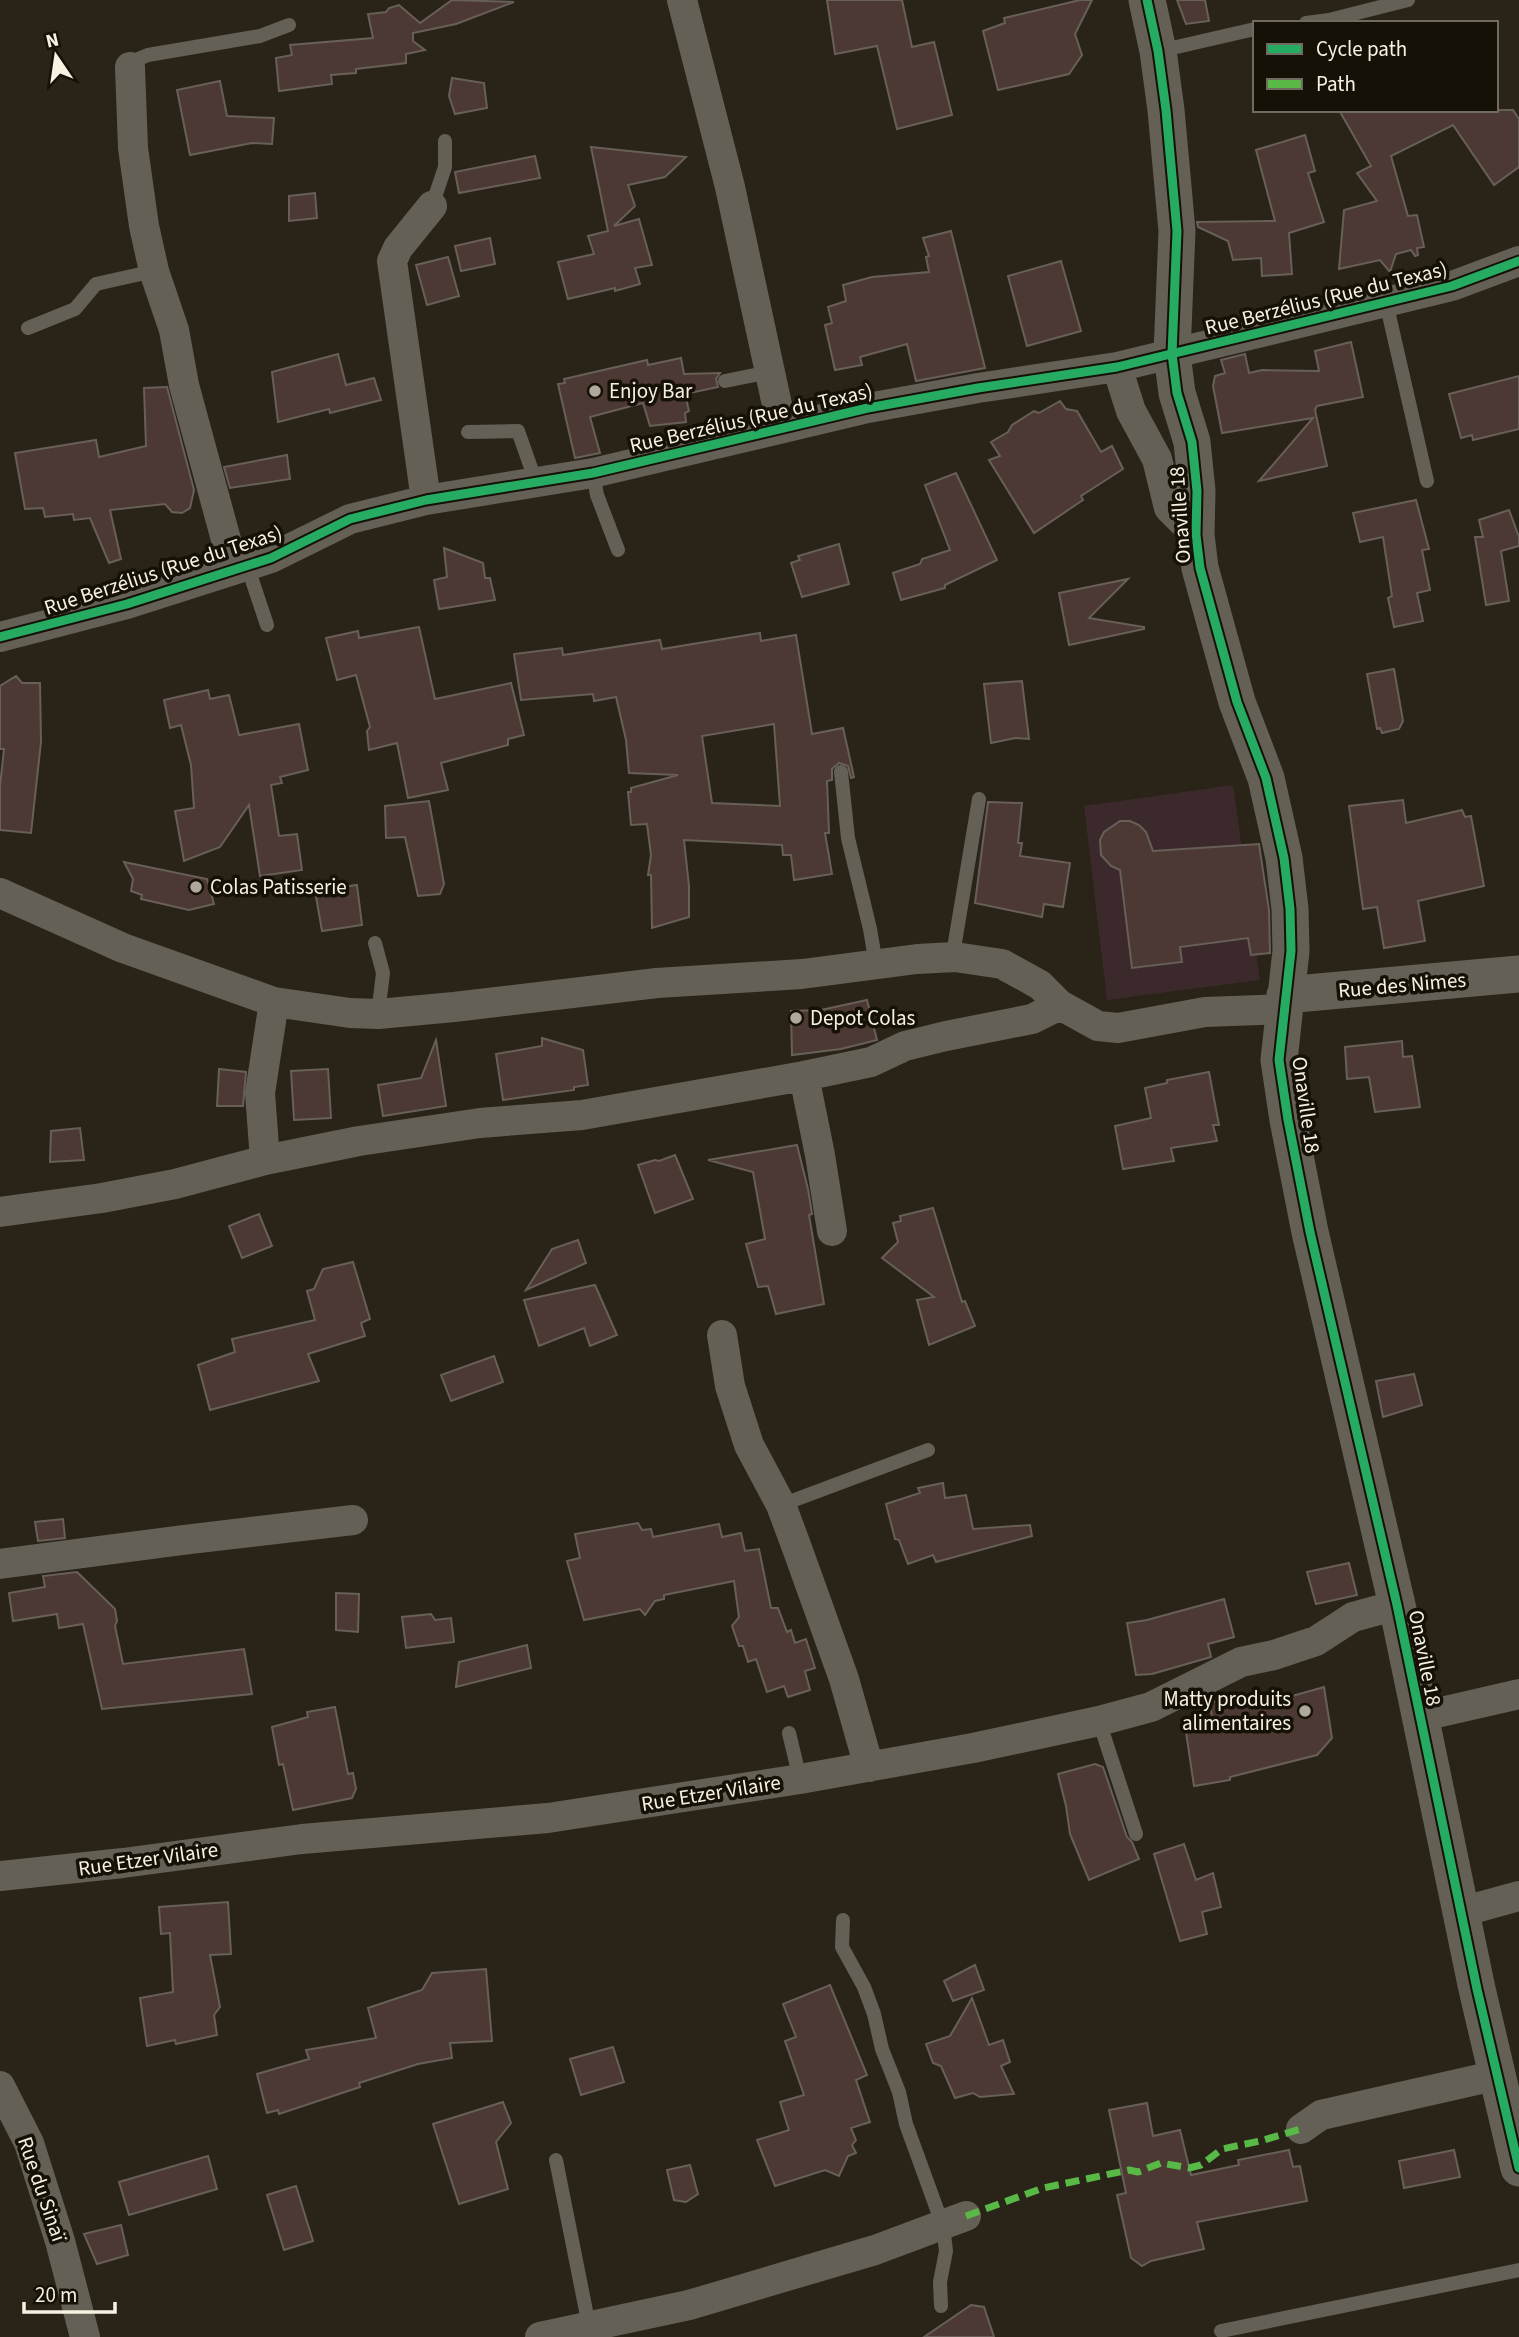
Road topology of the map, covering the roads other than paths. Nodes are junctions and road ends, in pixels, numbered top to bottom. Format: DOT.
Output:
graph roads {
  1 [pos="682,0"];
  2 [pos="1147,0"];
  3 [pos="1408,0"];
  4 [pos="1321,21"];
  5 [pos="289,25"];
  6 [pos="1253,29"];
  7 [pos="1158,51"];
  8 [pos="130,67"];
  9 [pos="445,141"];
  10 [pos="432,206"];
  11 [pos="1519,261"];
  12 [pos="154,271"];
  13 [pos="1386,302"];
  14 [pos="28,328"];
  15 [pos="1172,354"];
  16 [pos="1117,367"];
  17 [pos="770,372"];
  18 [pos="725,381"];
  19 [pos="782,428"];
  20 [pos="468,432"];
  21 [pos="593,474"];
  22 [pos="1427,481"];
  23 [pos="536,482"];
  24 [pos="426,500"];
  25 [pos="1196,535"];
  26 [pos="618,550"];
  27 [pos="241,567"];
  28 [pos="267,625"];
  29 [pos="0,637"];
  30 [pos="841,772"];
  31 [pos="979,799"];
  32 [pos="0,893"];
  33 [pos="375,943"];
  34 [pos="955,957"];
  35 [pos="876,964"];
  36 [pos="1519,974"];
  37 [pos="274,1002"];
  38 [pos="1285,1002"];
  39 [pos="1060,1005"];
  40 [pos="378,1014"];
  41 [pos="804,1076"];
  42 [pos="264,1160"];
  43 [pos="0,1212"];
  44 [pos="831,1231"];
  45 [pos="722,1335"];
  46 [pos="928,1450"];
  47 [pos="781,1505"];
  48 [pos="353,1520"];
  49 [pos="0,1564"];
  50 [pos="1397,1605"];
  51 [pos="1519,1694"];
  52 [pos="1419,1717"];
  53 [pos="1099,1721"];
  54 [pos="789,1733"];
  55 [pos="869,1767"];
  56 [pos="800,1779"];
  57 [pos="1136,1834"];
  58 [pos="0,1876"];
  59 [pos="1519,1896"];
  60 [pos="1461,1912"];
  61 [pos="843,1920"];
  62 [pos="1498,2074"];
  63 [pos="0,2085"];
  64 [pos="1301,2129"];
  65 [pos="556,2160"];
  66 [pos="1519,2168"];
  67 [pos="955,2221"];
  68 [pos="1519,2270"];
  69 [pos="941,2306"];
  70 [pos="589,2326"];
  71 [pos="1220,2331"];
  72 [pos="85,2337"];
  73 [pos="540,2337"];
  1 -- 17 [label="street"];
  2 -- 7 [label="street, Onaville 18"];
  3 -- 4 [label="lane"];
  5 -- 8 [label="lane"];
  6 -- 7 [label="lane"];
  7 -- 15 [label="street, Onaville 18"];
  8 -- 12 [label="street"];
  9 -- 10 [label="lane"];
  10 -- 24 [label="street"];
  11 -- 13 [label="street, Rue Berzélius (Rue du Texas)"];
  12 -- 14 [label="lane"];
  12 -- 27 [label="street"];
  13 -- 15 [label="street, Rue Berzélius (Rue du Texas)"];
  13 -- 22 [label="lane"];
  15 -- 16 [label="street, Rue Berzélius (Rue du Texas)"];
  15 -- 25 [label="street, Onaville 18"];
  16 -- 19 [label="street, Rue Berzélius (Rue du Texas)"];
  16 -- 25 [label="street"];
  17 -- 18 [label="lane"];
  17 -- 19 [label="street"];
  19 -- 21 [label="street, Rue Berzélius (Rue du Texas)"];
  20 -- 23 [label="lane"];
  21 -- 23 [label="street, Rue Berzélius (Rue du Texas)"];
  21 -- 26 [label="lane"];
  23 -- 24 [label="street, Rue Berzélius (Rue du Texas)"];
  24 -- 27 [label="street, Rue Berzélius (Rue du Texas)"];
  25 -- 38 [label="street, Onaville 18"];
  27 -- 28 [label="lane"];
  27 -- 29 [label="street, Rue Berzélius (Rue du Texas)"];
  30 -- 35 [label="lane"];
  31 -- 34 [label="lane"];
  32 -- 37 [label="street"];
  33 -- 40 [label="lane"];
  34 -- 35 [label="street"];
  34 -- 39 [label="street"];
  35 -- 40 [label="street"];
  36 -- 38 [label="street, Rue des Nimes"];
  37 -- 40 [label="street"];
  37 -- 42 [label="street"];
  38 -- 39 [label="street"];
  38 -- 50 [label="street, Onaville 18"];
  39 -- 41 [label="street"];
  41 -- 42 [label="street"];
  41 -- 44 [label="street"];
  42 -- 43 [label="street"];
  45 -- 47 [label="street"];
  46 -- 47 [label="lane"];
  47 -- 55 [label="street"];
  48 -- 49 [label="street"];
  50 -- 52 [label="street, Onaville 18"];
  50 -- 53 [label="street, Rue Etzer Vilaire"];
  51 -- 52 [label="street"];
  52 -- 60 [label="street, Onaville 18"];
  53 -- 55 [label="street, Rue Etzer Vilaire"];
  53 -- 57 [label="lane"];
  54 -- 56 [label="lane"];
  55 -- 56 [label="street, Rue Etzer Vilaire"];
  56 -- 58 [label="street, Rue Etzer Vilaire"];
  59 -- 60 [label="street"];
  60 -- 62 [label="street, Onaville 18"];
  61 -- 67 [label="lane"];
  62 -- 64 [label="street"];
  62 -- 66 [label="street, Onaville 18"];
  63 -- 72 [label="street, Rue du Sinaï"];
  65 -- 70 [label="lane"];
  67 -- 69 [label="lane"];
  67 -- 70 [label="street"];
  68 -- 71 [label="lane"];
  70 -- 73 [label="street"];
}
